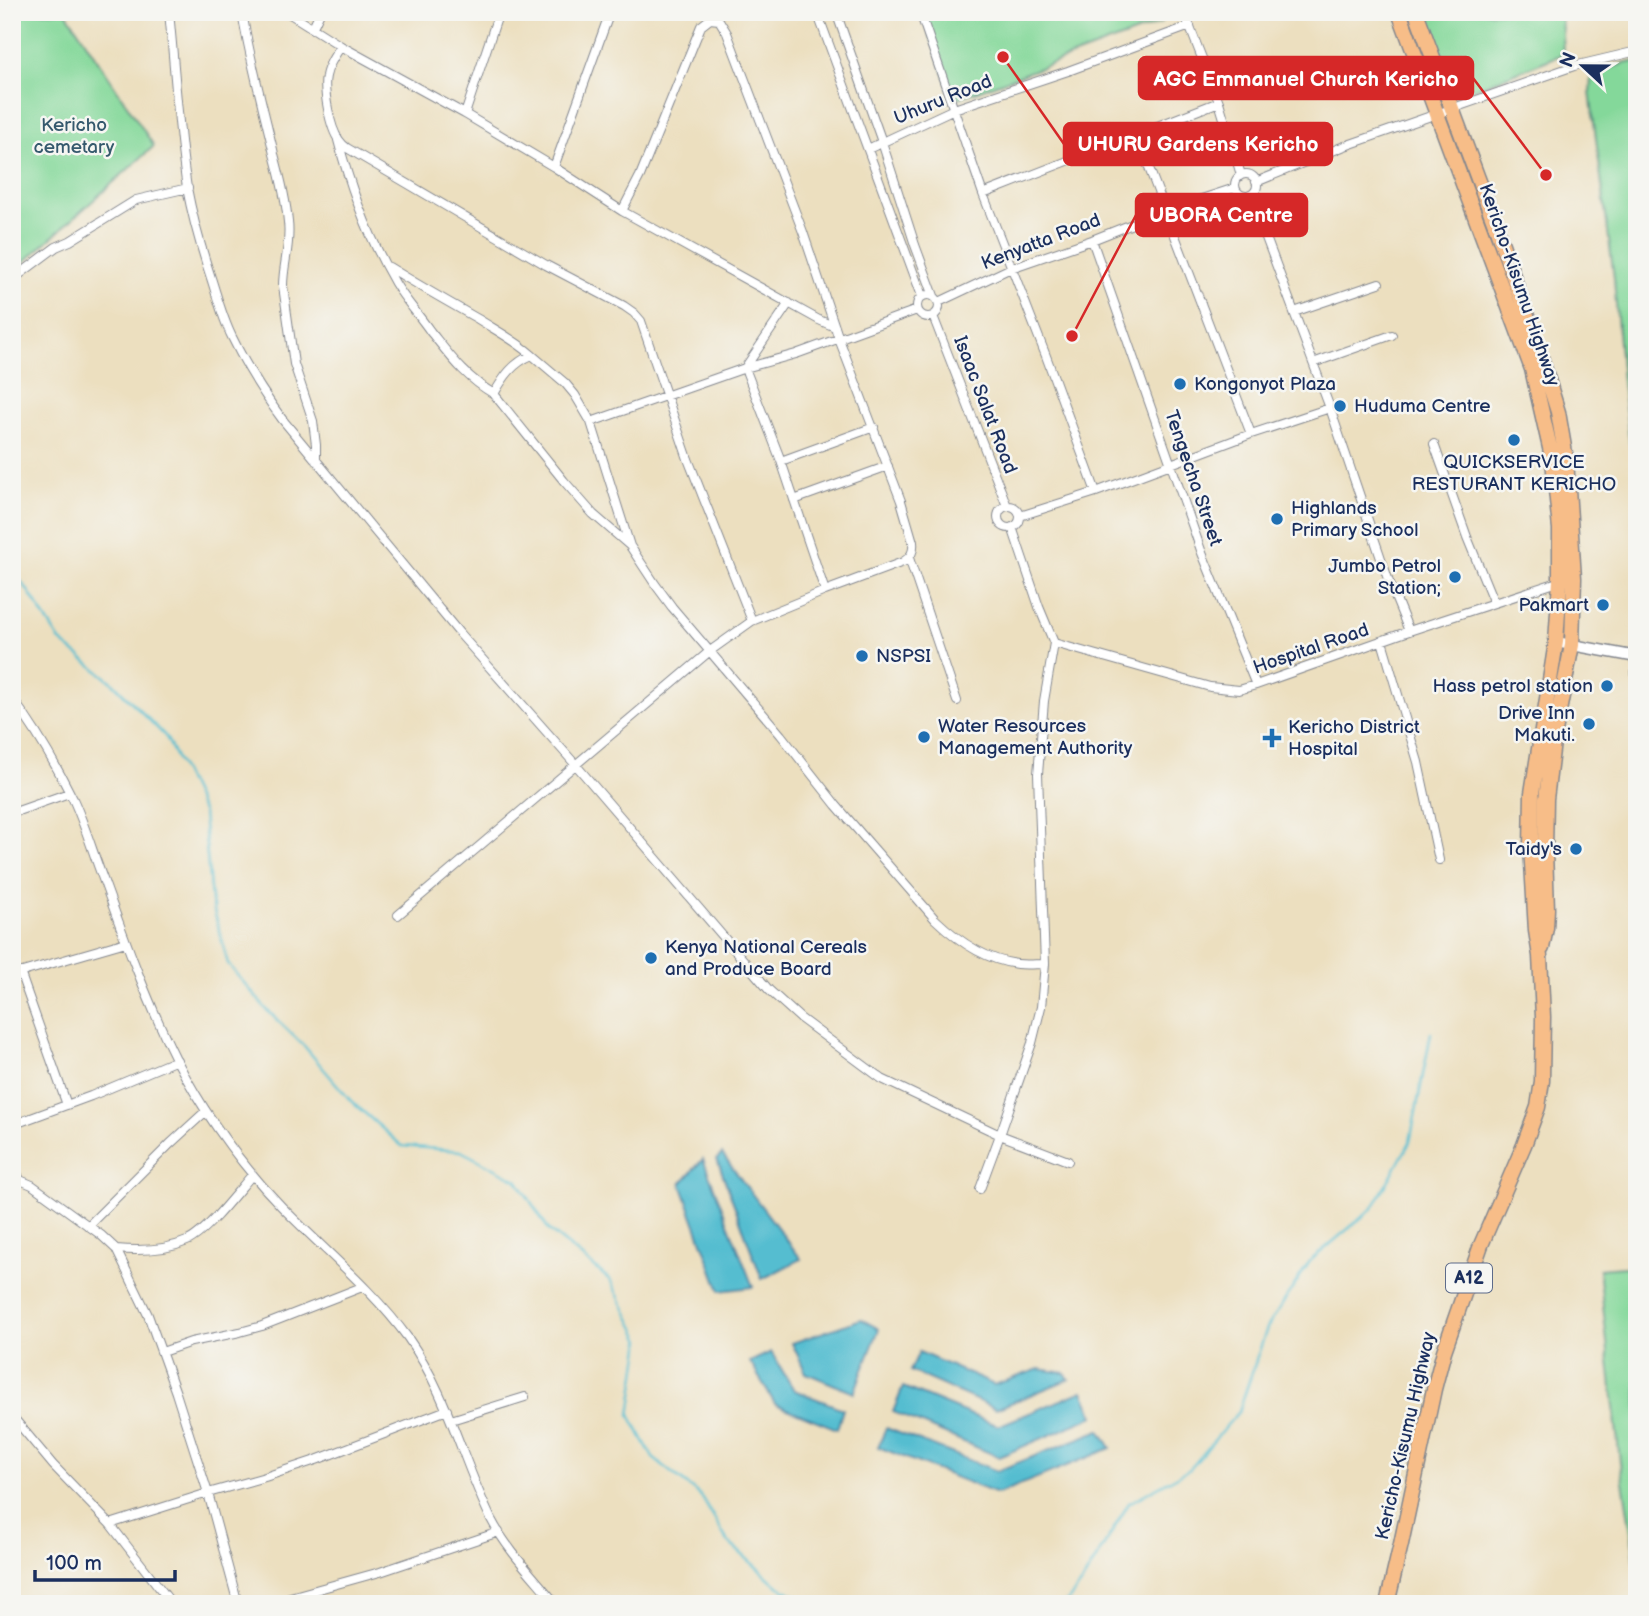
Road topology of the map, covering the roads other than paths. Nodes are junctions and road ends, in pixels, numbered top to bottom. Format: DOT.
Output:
graph roads {
  1 [pos="169,12"];
  2 [pos="242,12"];
  3 [pos="287,12"];
  4 [pos="320,12"];
  5 [pos="499,12"];
  6 [pos="610,12"];
  7 [pos="834,12"];
  8 [pos="920,12"];
  9 [pos="1184,12"];
  10 [pos="1399,12"];
  11 [pos="1416,12"];
  12 [pos="818,15"];
  13 [pos="1190,26"];
  14 [pos="312,29"];
  15 [pos="341,46"];
  16 [pos="1637,51"];
  17 [pos="1219,102"];
  18 [pos="954,109"];
  19 [pos="1452,109"];
  20 [pos="465,114"];
  21 [pos="1436,114"];
  22 [pos="1136,134"];
  23 [pos="338,140"];
  24 [pos="882,142"];
  25 [pos="867,149"];
  26 [pos="554,167"];
  27 [pos="1241,175"];
  28 [pos="1256,182"];
  29 [pos="188,188"];
  30 [pos="1235,188"];
  31 [pos="983,194"];
  32 [pos="1250,195"];
  33 [pos="622,211"];
  34 [pos="1165,211"];
  35 [pos="1092,240"];
  36 [pos="387,266"];
  37 [pos="1011,268"];
  38 [pos="12,280"];
  39 [pos="1379,283"];
  40 [pos="922,296"];
  41 [pos="936,299"];
  42 [pos="789,303"];
  43 [pos="917,310"];
  44 [pos="1294,312"];
  45 [pos="933,316"];
  46 [pos="835,327"];
  47 [pos="1392,335"];
  48 [pos="839,339"];
  49 [pos="532,355"];
  50 [pos="1313,363"];
  51 [pos="745,368"];
  52 [pos="494,394"];
  53 [pos="667,396"];
  54 [pos="1330,408"];
  55 [pos="591,422"];
  56 [pos="874,428"];
  57 [pos="1251,434"];
  58 [pos="1434,444"];
  59 [pos="316,461"];
  60 [pos="781,461"];
  61 [pos="1172,464"];
  62 [pos="888,466"];
  63 [pos="1096,492"];
  64 [pos="794,500"];
  65 [pos="1007,506"];
  66 [pos="1020,516"];
  67 [pos="1012,527"];
  68 [pos="630,546"];
  69 [pos="909,558"];
  70 [pos="1567,580"];
  71 [pos="825,591"];
  72 [pos="1494,603"];
  73 [pos="752,621"];
  74 [pos="1409,631"];
  75 [pos="1382,641"];
  76 [pos="1556,642"];
  77 [pos="1054,643"];
  78 [pos="1572,645"];
  79 [pos="710,651"];
  80 [pos="1636,657"];
  81 [pos="1256,685"];
  82 [pos="12,698"];
  83 [pos="957,701"];
  84 [pos="1637,722"];
  85 [pos="575,764"];
  86 [pos="69,793"];
  87 [pos="12,813"];
  88 [pos="1439,860"];
  89 [pos="398,915"];
  90 [pos="126,942"];
  91 [pos="1540,956"];
  92 [pos="1045,964"];
  93 [pos="16,974"];
  94 [pos="177,1060"];
  95 [pos="67,1105"];
  96 [pos="12,1107"];
  97 [pos="206,1111"];
  98 [pos="15,1124"];
  99 [pos="1000,1135"];
  100 [pos="1068,1161"];
  101 [pos="12,1162"];
  102 [pos="252,1175"];
  103 [pos="16,1180"];
  104 [pos="980,1189"];
  105 [pos="88,1226"];
  106 [pos="116,1249"];
  107 [pos="362,1287"];
  108 [pos="162,1352"];
  109 [pos="525,1397"];
  110 [pos="447,1410"];
  111 [pos="12,1416"];
  112 [pos="451,1420"];
  113 [pos="208,1493"];
  114 [pos="110,1524"];
  115 [pos="499,1532"];
  116 [pos="299,1600"];
  117 [pos="172,1604"];
  118 [pos="238,1604"];
  119 [pos="265,1604"];
  120 [pos="556,1604"];
  121 [pos="1387,1604"];
  1 -- 29 [label="street"];
  2 -- 59 [label="street"];
  3 -- 14 [label="street"];
  4 -- 14 [label="street"];
  5 -- 20 [label="street"];
  6 -- 26 [label="street"];
  7 -- 12 [label="street"];
  7 -- 24 [label="street"];
  8 -- 18 [label="street"];
  9 -- 13 [label="street"];
  10 -- 21 [label="highway, Kericho-Kisumu Highway / A12"];
  11 -- 19 [label="highway, Kericho-Kisumu Highway / A12"];
  12 -- 25 [label="street"];
  13 -- 17 [label="street"];
  13 -- 18 [label="street, Uhuru Road"];
  14 -- 15 [label="street"];
  15 -- 20 [label="street"];
  15 -- 23 [label="street"];
  16 -- 19 [label="street"];
  17 -- 22 [label="street"];
  17 -- 27 [label="street"];
  18 -- 24 [label="street, Uhuru Road"];
  18 -- 31 [label="street"];
  19 -- 21 [label="street"];
  19 -- 70 [label="highway, Kericho-Kisumu Highway / A12"];
  20 -- 26 [label="street"];
  21 -- 28 [label="street"];
  21 -- 70 [label="highway, Kericho-Kisumu Highway / A12"];
  22 -- 31 [label="street"];
  22 -- 34 [label="street"];
  23 -- 36 [label="street"];
  23 -- 53 [label="street"];
  24 -- 25 [label="street, Uhuru Road"];
  24 -- 41 [label="street"];
  25 -- 40 [label="street"];
  26 -- 33 [label="street"];
  27 -- 28 [label="street"];
  27 -- 30 [label="street"];
  28 -- 32 [label="street"];
  29 -- 38 [label="street"];
  29 -- 59 [label="street"];
  30 -- 32 [label="street"];
  30 -- 34 [label="street, Kenyatta Road"];
  31 -- 37 [label="street"];
  32 -- 44 [label="street"];
  33 -- 42 [label="street"];
  33 -- 46 [label="street"];
  34 -- 35 [label="street, Kenyatta Road"];
  34 -- 57 [label="street"];
  35 -- 37 [label="street, Kenyatta Road"];
  35 -- 61 [label="street, Tengecha Street"];
  36 -- 49 [label="street"];
  36 -- 52 [label="street"];
  37 -- 41 [label="street, Kenyatta Road"];
  37 -- 63 [label="street"];
  39 -- 44 [label="street"];
  40 -- 41 [label="street"];
  40 -- 43 [label="street"];
  41 -- 45 [label="street"];
  42 -- 46 [label="street"];
  42 -- 51 [label="street"];
  43 -- 45 [label="street"];
  43 -- 48 [label="street"];
  44 -- 50 [label="street"];
  45 -- 65 [label="street, Isaac Salat Road"];
  46 -- 48 [label="street"];
  47 -- 50 [label="street"];
  48 -- 51 [label="street"];
  48 -- 56 [label="street"];
  49 -- 52 [label="street"];
  49 -- 55 [label="street"];
  50 -- 54 [label="street"];
  51 -- 53 [label="street"];
  51 -- 60 [label="street"];
  52 -- 68 [label="street"];
  53 -- 55 [label="street"];
  53 -- 73 [label="street"];
  54 -- 57 [label="street"];
  54 -- 74 [label="street"];
  55 -- 68 [label="street"];
  56 -- 60 [label="street"];
  56 -- 62 [label="street"];
  57 -- 61 [label="street"];
  58 -- 72 [label="street"];
  59 -- 85 [label="street"];
  60 -- 64 [label="street"];
  61 -- 63 [label="street"];
  61 -- 81 [label="street, Tengecha Street"];
  62 -- 64 [label="street"];
  62 -- 69 [label="street"];
  63 -- 66 [label="street"];
  64 -- 71 [label="street"];
  65 -- 66 [label="street"];
  65 -- 67 [label="street"];
  66 -- 67 [label="street"];
  67 -- 77 [label="street"];
  68 -- 79 [label="street"];
  69 -- 71 [label="street"];
  69 -- 83 [label="street"];
  70 -- 72 [label="street, Hospital Road"];
  70 -- 76 [label="highway, Kericho-Kisumu Highway / A12"];
  70 -- 78 [label="highway, Kericho-Kisumu Highway / A12"];
  71 -- 73 [label="street"];
  72 -- 74 [label="street, Hospital Road"];
  73 -- 79 [label="street"];
  74 -- 75 [label="street, Hospital Road"];
  75 -- 81 [label="street, Hospital Road"];
  75 -- 88 [label="street"];
  76 -- 78 [label="street"];
  76 -- 91 [label="highway, Kericho-Kisumu Highway / A12"];
  77 -- 81 [label="street, Hospital Road"];
  77 -- 92 [label="street"];
  78 -- 80 [label="street"];
  78 -- 91 [label="highway, Kericho-Kisumu Highway / A12"];
  79 -- 85 [label="street"];
  79 -- 92 [label="street"];
  80 -- 84 [label="street"];
  82 -- 86 [label="street"];
  85 -- 89 [label="street"];
  85 -- 99 [label="street"];
  86 -- 87 [label="street"];
  86 -- 90 [label="street"];
  90 -- 93 [label="street"];
  90 -- 94 [label="street"];
  91 -- 121 [label="highway, Kericho-Kisumu Highway / A12"];
  92 -- 99 [label="street"];
  93 -- 95 [label="street"];
  94 -- 95 [label="street"];
  94 -- 97 [label="street"];
  95 -- 98 [label="street"];
  96 -- 98 [label="street"];
  97 -- 102 [label="street"];
  97 -- 105 [label="street"];
  99 -- 100 [label="street"];
  99 -- 104 [label="street"];
  101 -- 103 [label="street"];
  102 -- 106 [label="street"];
  102 -- 107 [label="street"];
  103 -- 105 [label="street"];
  105 -- 106 [label="street"];
  106 -- 108 [label="street"];
  107 -- 108 [label="street"];
  107 -- 110 [label="street"];
  108 -- 113 [label="street"];
  109 -- 112 [label="street"];
  110 -- 112 [label="street"];
  110 -- 113 [label="street"];
  111 -- 114 [label="street"];
  112 -- 115 [label="street"];
  113 -- 114 [label="street"];
  113 -- 118 [label="street"];
  114 -- 117 [label="street"];
  115 -- 116 [label="street"];
  115 -- 120 [label="street"];
  116 -- 119 [label="street"];
}
